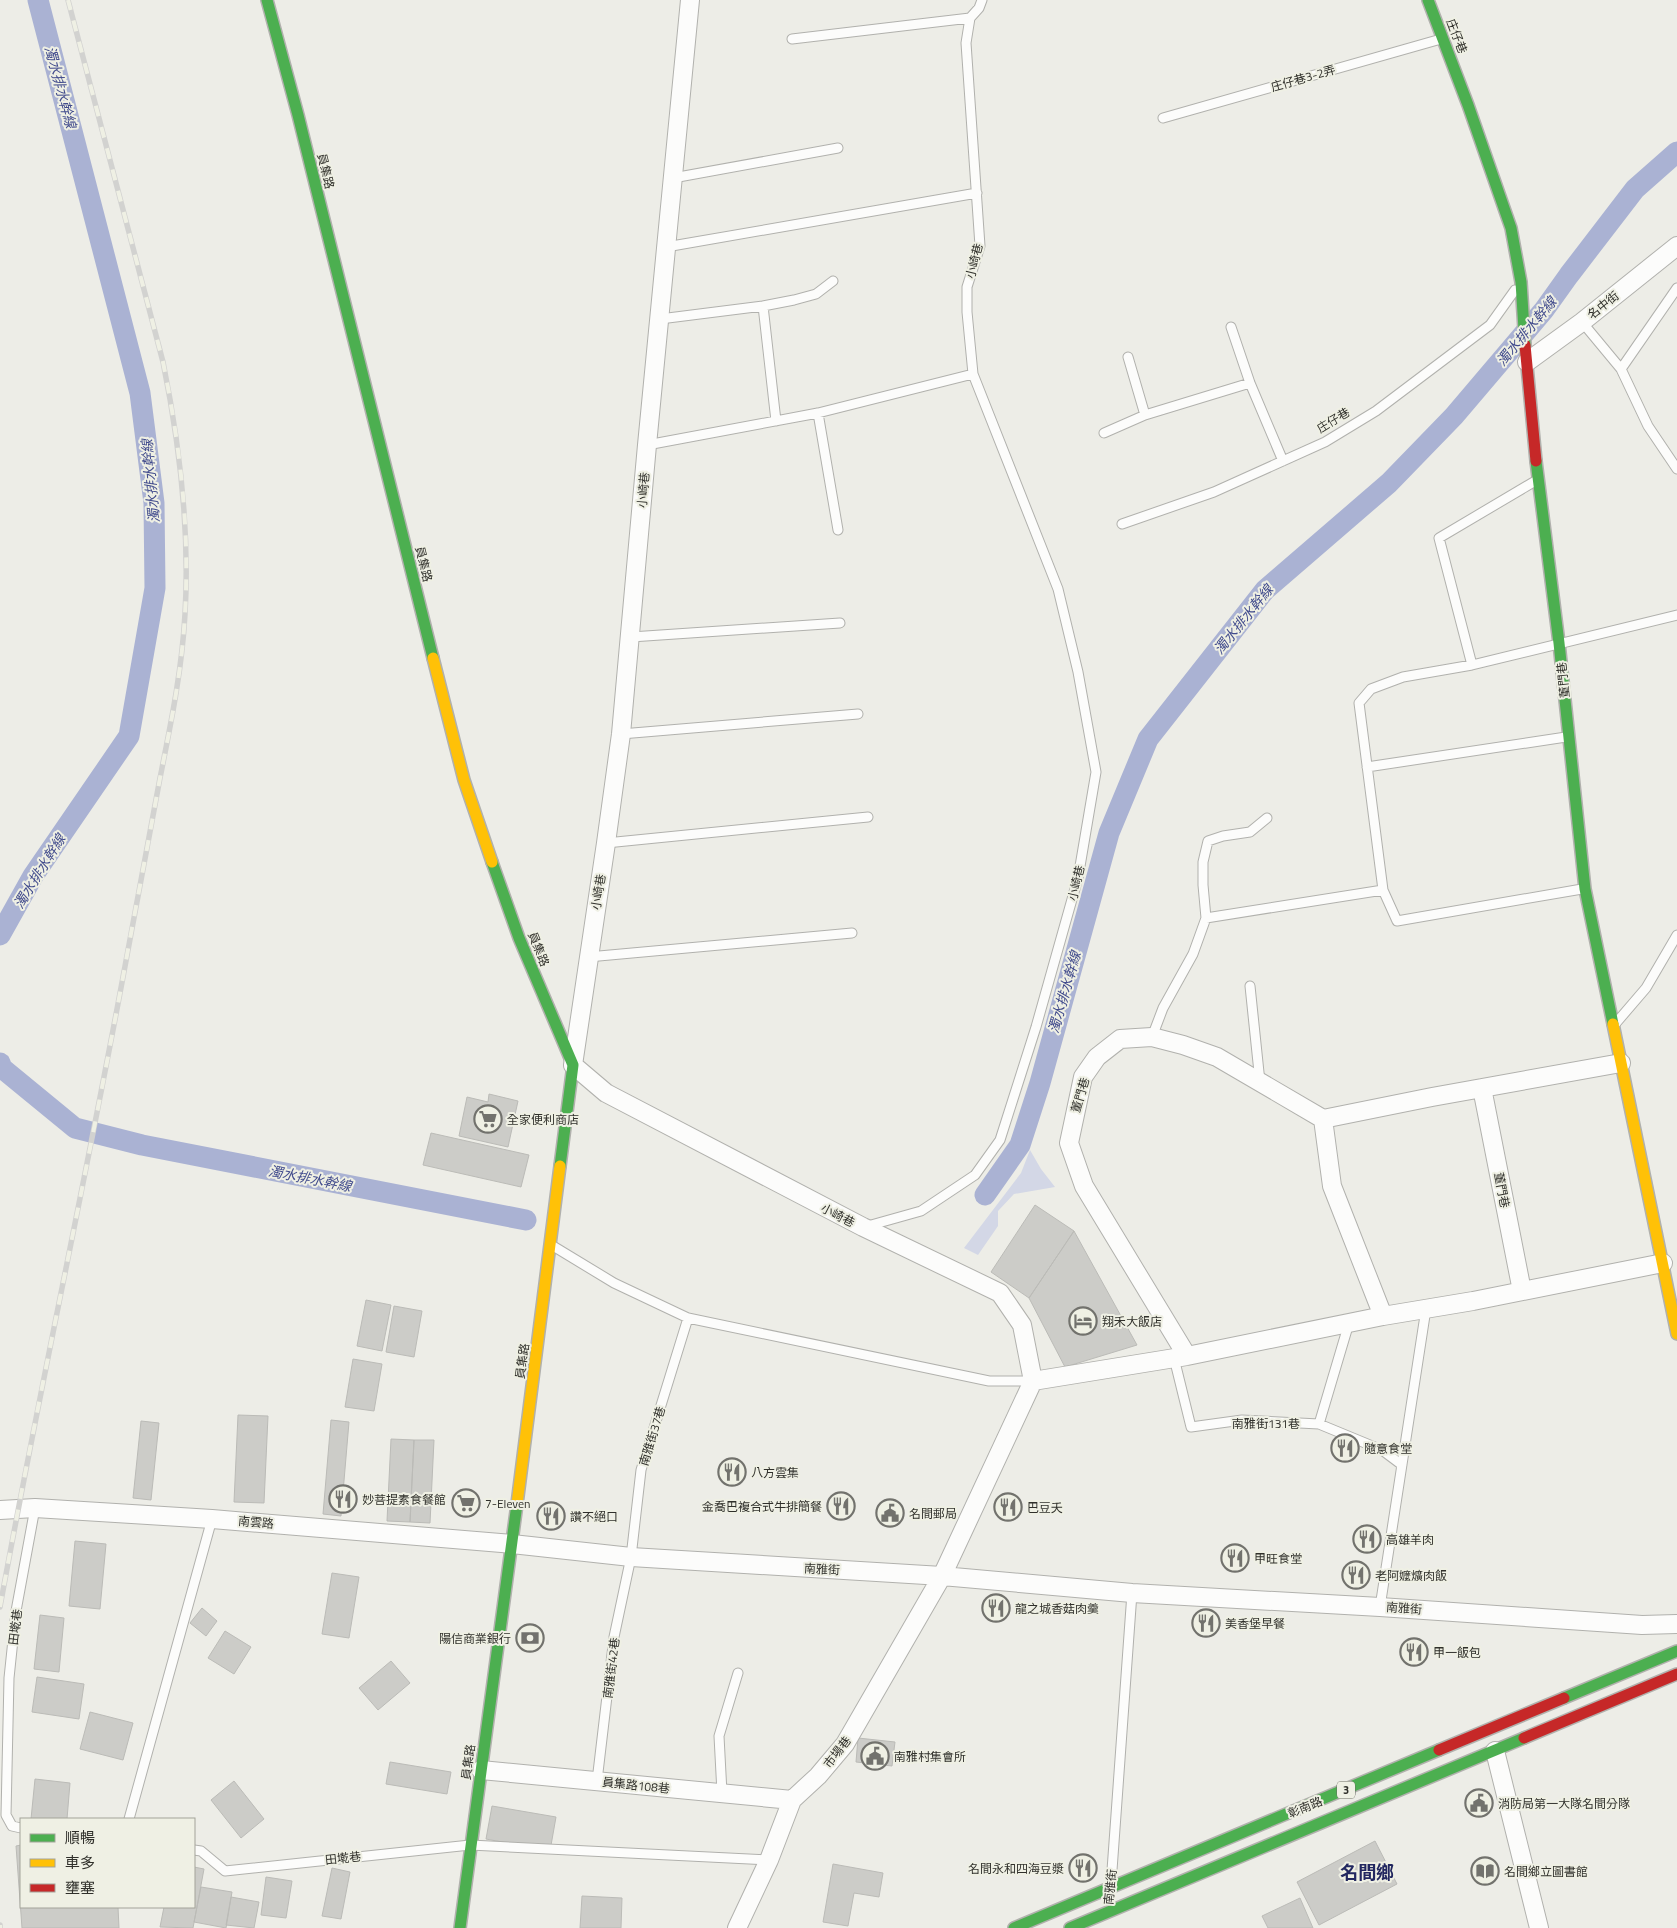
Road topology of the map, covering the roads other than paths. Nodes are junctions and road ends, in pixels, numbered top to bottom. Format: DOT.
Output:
graph roads {
  1 [pos="267,0"];
  2 [pos="690,0"];
  3 [pos="982,0"];
  4 [pos="1428,0"];
  5 [pos="970,18"];
  6 [pos="1444,38"];
  7 [pos="792,39"];
  8 [pos="1162,118"];
  9 [pos="838,148"];
  10 [pos="672,178"];
  11 [pos="977,193"];
  12 [pos="1677,246"];
  13 [pos="666,247"];
  14 [pos="833,281"];
  15 [pos="1522,287"];
  16 [pos="1677,288"];
  17 [pos="763,306"];
  18 [pos="660,319"];
  19 [pos="1582,322"];
  20 [pos="1231,327"];
  21 [pos="1128,357"];
  22 [pos="1527,362"];
  23 [pos="1621,369"];
  24 [pos="973,374"];
  25 [pos="1250,383"];
  26 [pos="818,413"];
  27 [pos="1145,415"];
  28 [pos="776,421"];
  29 [pos="1104,433"];
  30 [pos="646,445"];
  31 [pos="1283,460"];
  32 [pos="1677,469"];
  33 [pos="1538,479"];
  34 [pos="1122,524"];
  35 [pos="838,530"];
  36 [pos="1677,615"];
  37 [pos="840,623"];
  38 [pos="630,637"];
  39 [pos="1559,642"];
  40 [pos="1472,665"];
  41 [pos="858,714"];
  42 [pos="620,734"];
  43 [pos="1569,736"];
  44 [pos="1367,767"];
  45 [pos="868,817"];
  46 [pos="1267,818"];
  47 [pos="606,843"];
  48 [pos="1585,889"];
  49 [pos="1382,890"];
  50 [pos="1206,918"];
  51 [pos="852,933"];
  52 [pos="1677,935"];
  53 [pos="588,957"];
  54 [pos="1250,986"];
  55 [pos="1614,1026"];
  56 [pos="1152,1037"];
  57 [pos="1621,1063"];
  58 [pos="573,1065"];
  59 [pos="1260,1082"];
  60 [pos="1482,1088"];
  61 [pos="1323,1119"];
  62 [pos="863,1228"];
  63 [pos="550,1245"];
  64 [pos="1663,1263"];
  65 [pos="1522,1292"];
  66 [pos="1426,1309"];
  67 [pos="1382,1316"];
  68 [pos="688,1318"];
  69 [pos="1349,1323"];
  70 [pos="1677,1334"];
  71 [pos="1181,1357"];
  72 [pos="1033,1381"];
  73 [pos="1319,1424"];
  74 [pos="1402,1465"];
  75 [pos="35,1508"];
  76 [pos="0,1510"];
  77 [pos="212,1519"];
  78 [pos="512,1544"];
  79 [pos="631,1557"];
  80 [pos="942,1576"];
  81 [pos="1132,1593"];
  82 [pos="1380,1606"];
  83 [pos="1677,1624"];
  84 [pos="1677,1651"];
  85 [pos="738,1673"];
  86 [pos="1677,1674"];
  87 [pos="1495,1751"];
  88 [pos="481,1770"];
  89 [pos="597,1781"];
  90 [pos="722,1793"];
  91 [pos="792,1800"];
  92 [pos="129,1818"];
  93 [pos="20,1828"];
  94 [pos="470,1845"];
  95 [pos="195,1850"];
  96 [pos="769,1860"];
  97 [pos="1109,1900"];
  98 [pos="460,1928"];
  99 [pos="738,1928"];
  100 [pos="1014,1928"];
  101 [pos="1070,1928"];
  102 [pos="1539,1928"];
  1 -- 58 [label="main road, 員集路"];
  2 -- 10 [label="street, 小崎巷"];
  3 -- 5 [label="lane, 小崎巷"];
  4 -- 6 [label="main road, 庄仔巷"];
  5 -- 7 [label="lane"];
  5 -- 11 [label="lane, 小崎巷"];
  6 -- 8 [label="lane, 庄仔巷3-2弄"];
  6 -- 15 [label="main road, 庄仔巷"];
  9 -- 10 [label="lane"];
  10 -- 13 [label="street, 小崎巷"];
  11 -- 13 [label="lane"];
  11 -- 24 [label="lane, 小崎巷"];
  12 -- 19 [label="street, 名中街"];
  13 -- 18 [label="street, 小崎巷"];
  14 -- 17 [label="lane"];
  15 -- 22 [label="main road, 董門巷"];
  15 -- 31 [label="lane, 庄仔巷"];
  16 -- 23 [label="lane"];
  17 -- 18 [label="lane"];
  17 -- 28 [label="lane"];
  18 -- 30 [label="street, 小崎巷"];
  19 -- 22 [label="street, 名中街"];
  19 -- 23 [label="lane"];
  20 -- 25 [label="lane"];
  21 -- 27 [label="lane"];
  22 -- 33 [label="main road, 董門巷"];
  23 -- 32 [label="lane"];
  24 -- 26 [label="lane"];
  24 -- 62 [label="lane, 小崎巷"];
  25 -- 27 [label="lane"];
  25 -- 31 [label="lane"];
  26 -- 28 [label="lane"];
  26 -- 35 [label="lane"];
  27 -- 29 [label="lane"];
  28 -- 30 [label="lane"];
  30 -- 38 [label="street, 小崎巷"];
  31 -- 34 [label="lane, 庄仔巷"];
  33 -- 39 [label="main road, 董門巷"];
  33 -- 40 [label="lane"];
  36 -- 39 [label="lane"];
  37 -- 38 [label="lane"];
  38 -- 42 [label="street, 小崎巷"];
  39 -- 40 [label="lane"];
  39 -- 43 [label="main road, 董門巷"];
  40 -- 44 [label="lane"];
  41 -- 42 [label="lane"];
  42 -- 47 [label="street, 小崎巷"];
  43 -- 44 [label="lane"];
  43 -- 48 [label="main road, 董門巷"];
  44 -- 49 [label="lane"];
  45 -- 47 [label="lane"];
  46 -- 50 [label="lane"];
  47 -- 53 [label="street, 小崎巷"];
  48 -- 49 [label="lane"];
  48 -- 55 [label="main road, 董門巷"];
  49 -- 50 [label="lane"];
  50 -- 56 [label="lane"];
  51 -- 53 [label="lane"];
  52 -- 55 [label="lane"];
  53 -- 58 [label="street, 小崎巷"];
  54 -- 59 [label="lane"];
  55 -- 57 [label="main road, 董門巷"];
  56 -- 59 [label="street, 董門巷"];
  56 -- 71 [label="street, 董門巷"];
  57 -- 60 [label="street"];
  57 -- 64 [label="main road, 董門巷"];
  58 -- 62 [label="street, 小崎巷"];
  58 -- 63 [label="main road, 員集路"];
  59 -- 61 [label="street, 董門巷"];
  60 -- 61 [label="street"];
  60 -- 65 [label="street, 董門巷"];
  61 -- 67 [label="street"];
  62 -- 72 [label="street"];
  63 -- 68 [label="lane"];
  63 -- 78 [label="main road, 員集路"];
  64 -- 65 [label="street"];
  64 -- 70 [label="main road, 董門巷"];
  65 -- 66 [label="street"];
  66 -- 67 [label="street"];
  66 -- 74 [label="lane"];
  67 -- 69 [label="street"];
  68 -- 72 [label="lane"];
  68 -- 79 [label="lane, 南雅街37巷"];
  69 -- 71 [label="street"];
  69 -- 73 [label="lane"];
  71 -- 72 [label="street"];
  71 -- 73 [label="lane, 南雅街131巷"];
  72 -- 80 [label="street, 市場巷"];
  73 -- 74 [label="lane, 南雅街131巷"];
  74 -- 82 [label="lane"];
  75 -- 76 [label="street, 南雲路"];
  75 -- 77 [label="street, 南雲路"];
  75 -- 93 [label="lane, 田墘巷"];
  77 -- 78 [label="street, 南雲路"];
  77 -- 92 [label="lane"];
  78 -- 79 [label="street, 南雅街"];
  78 -- 88 [label="main road, 員集路"];
  79 -- 80 [label="street, 南雅街"];
  79 -- 89 [label="lane, 南雅街42巷"];
  80 -- 81 [label="street, 南雅街"];
  80 -- 91 [label="street, 市場巷"];
  81 -- 82 [label="street, 南雅街"];
  81 -- 97 [label="lane, 南雅街"];
  82 -- 83 [label="street, 南雅街"];
  84 -- 97 [label="main road, 彰南路 / 3"];
  85 -- 90 [label="lane"];
  86 -- 87 [label="main road, 彰南路 / 3"];
  87 -- 97 [label="main road, 彰南路 / 3"];
  87 -- 102 [label="street"];
  88 -- 89 [label="street, 員集路108巷"];
  88 -- 94 [label="main road, 員集路"];
  89 -- 90 [label="street, 員集路108巷"];
  90 -- 91 [label="street, 員集路108巷"];
  91 -- 96 [label="street, 市場巷"];
  94 -- 95 [label="lane, 田墘巷"];
  94 -- 96 [label="lane, 田墘巷"];
  94 -- 98 [label="main road, 員集路"];
  96 -- 99 [label="street, 市場巷"];
  97 -- 100 [label="main road, 彰南路 / 3"];
  97 -- 101 [label="main road, 彰南路 / 3"];
}
